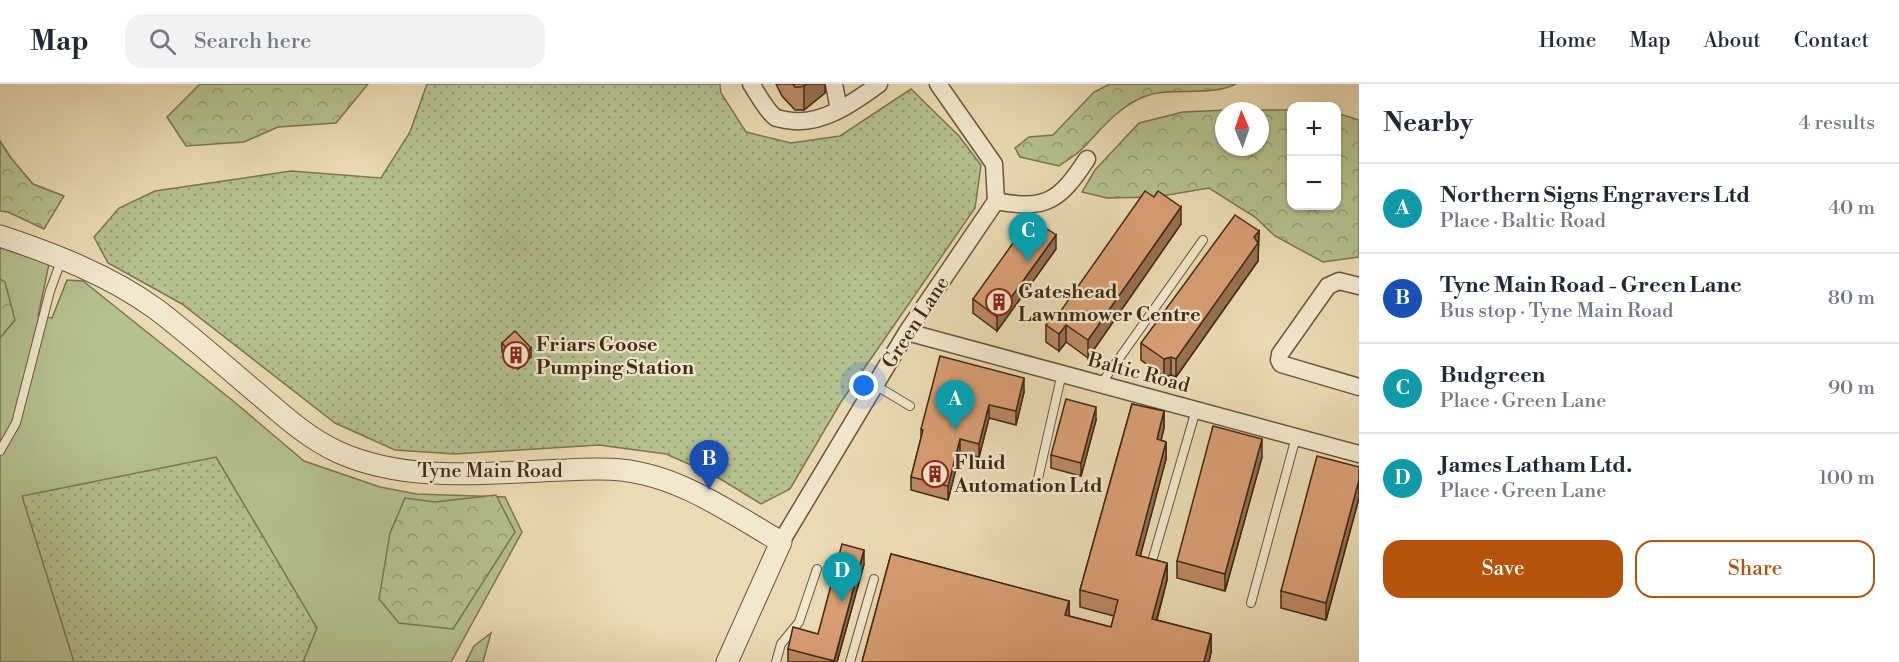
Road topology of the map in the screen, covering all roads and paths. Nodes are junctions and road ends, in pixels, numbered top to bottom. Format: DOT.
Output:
graph roads {
  1 [pos="751,84"];
  2 [pos="834,84"];
  3 [pos="879,84"];
  4 [pos="938,84"];
  5 [pos="839,110"];
  6 [pos="1087,159"];
  7 [pos="996,201"];
  8 [pos="0,236"];
  9 [pos="1203,240"];
  10 [pos="62,258"];
  11 [pos="1359,285"];
  12 [pos="907,332"];
  13 [pos="1062,374"];
  14 [pos="1101,384"];
  15 [pos="875,385"];
  16 [pos="1359,387"];
  17 [pos="910,406"];
  18 [pos="1196,410"];
  19 [pos="1296,437"];
  20 [pos="0,451"];
  21 [pos="1359,454"];
  22 [pos="1037,483"];
  23 [pos="781,542"];
  24 [pos="1150,568"];
  25 [pos="817,569"];
  26 [pos="874,579"];
  27 [pos="1251,603"];
  28 [pos="727,662"];
  29 [pos="776,662"];
  30 [pos="850,662"];
  1 -- 5 [label="street"];
  2 -- 5 [label="street"];
  3 -- 5 [label="street"];
  4 -- 7 [label="street"];
  6 -- 7 [label="street"];
  7 -- 12 [label="street, Green Lane"];
  8 -- 10 [label="street, Tyne Main Road"];
  9 -- 14 [label="lane"];
  10 -- 20 [label="lane"];
  10 -- 23 [label="street, Tyne Main Road"];
  11 -- 16 [label="street"];
  12 -- 13 [label="street, Baltic Road"];
  12 -- 15 [label="street, Green Lane"];
  13 -- 14 [label="street, Baltic Road"];
  13 -- 22 [label="lane"];
  14 -- 18 [label="street, Baltic Road"];
  15 -- 17 [label="lane"];
  15 -- 23 [label="street, Green Lane"];
  18 -- 19 [label="street, Baltic Road"];
  18 -- 24 [label="lane"];
  19 -- 21 [label="street, Baltic Road"];
  19 -- 27 [label="lane"];
  23 -- 28 [label="street, Green Lane"];
  25 -- 29 [label="lane"];
  26 -- 30 [label="lane"];
}
